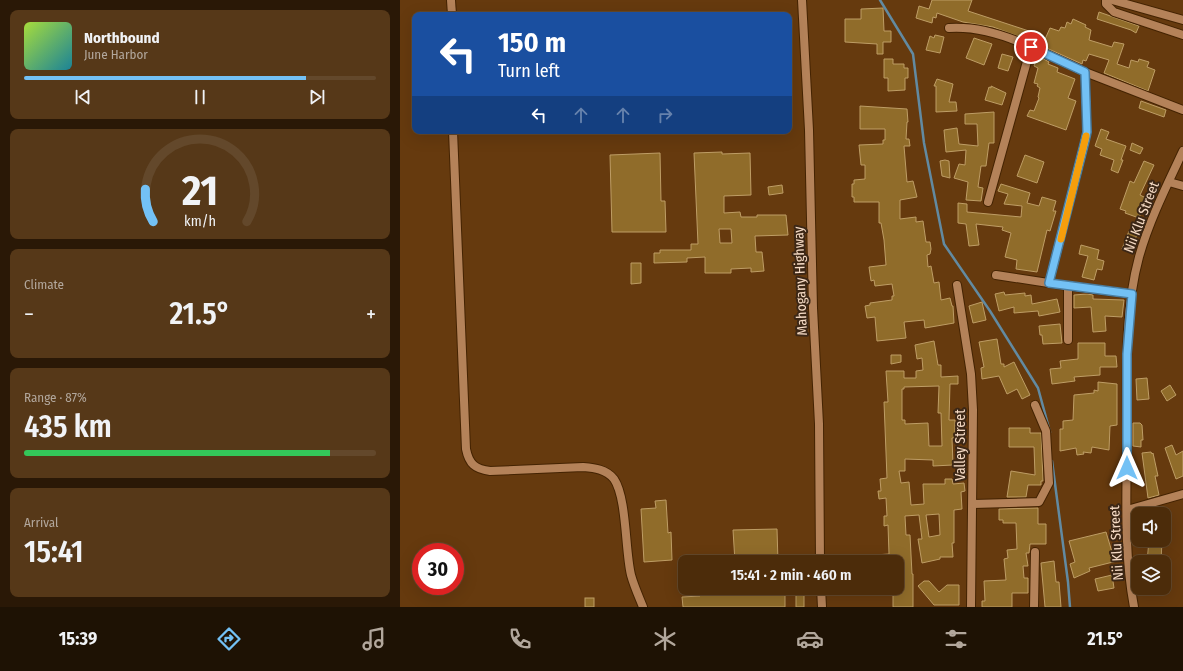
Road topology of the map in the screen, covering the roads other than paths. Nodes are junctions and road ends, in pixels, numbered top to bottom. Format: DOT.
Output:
graph roads {
  1 [pos="451,0"];
  2 [pos="802,0"];
  3 [pos="1106,0"];
  4 [pos="1112,0"];
  5 [pos="452,12"];
  6 [pos="1183,20"];
  7 [pos="949,28"];
  8 [pos="1183,35"];
  9 [pos="1031,47"];
  10 [pos="1085,72"];
  11 [pos="1183,110"];
  12 [pos="453,134"];
  13 [pos="1183,151"];
  14 [pos="1169,182"];
  15 [pos="1183,186"];
  16 [pos="988,202"];
  17 [pos="996,275"];
  18 [pos="1049,283"];
  19 [pos="957,285"];
  20 [pos="1068,286"];
  21 [pos="1132,294"];
  22 [pos="1068,340"];
  23 [pos="1035,405"];
  24 [pos="1183,494"];
  25 [pos="973,504"];
  26 [pos="1127,510"];
  27 [pos="1035,552"];
  28 [pos="820,555"];
  29 [pos="821,595"];
  30 [pos="643,607"];
  31 [pos="822,607"];
  32 [pos="971,607"];
  33 [pos="1034,607"];
  34 [pos="1134,607"];
  1 -- 5 [label="street"];
  2 -- 28 [label="street, Mahogany Highway"];
  3 -- 8 [label="street"];
  4 -- 6 [label="street"];
  7 -- 9 [label="street"];
  9 -- 10 [label="street"];
  9 -- 16 [label="street"];
  10 -- 11 [label="street"];
  10 -- 18 [label="street"];
  12 -- 30 [label="street"];
  13 -- 14 [label="street, Nii Klu Street"];
  14 -- 15 [label="street"];
  14 -- 21 [label="street, Nii Klu Street"];
  17 -- 18 [label="street"];
  18 -- 20 [label="street"];
  19 -- 25 [label="street, Valley Street"];
  20 -- 21 [label="street"];
  20 -- 22 [label="street"];
  21 -- 26 [label="street, Nii Klu Street"];
  23 -- 25 [label="street"];
  24 -- 26 [label="street"];
  25 -- 32 [label="street, Valley Street"];
  26 -- 34 [label="street, Nii Klu Street"];
  27 -- 33 [label="street"];
  29 -- 31 [label="street"];
}
